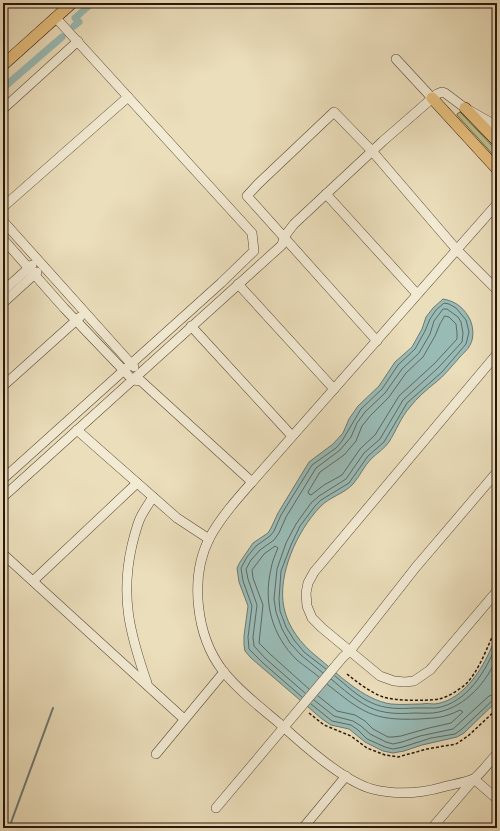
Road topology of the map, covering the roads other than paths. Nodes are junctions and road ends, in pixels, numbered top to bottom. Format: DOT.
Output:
graph roads {
  1 [pos="72,3"];
  2 [pos="56,18"];
  3 [pos="78,41"];
  4 [pos="396,59"];
  5 [pos="3,65"];
  6 [pos="128,97"];
  7 [pos="432,98"];
  8 [pos="465,108"];
  9 [pos="3,109"];
  10 [pos="497,126"];
  11 [pos="497,141"];
  12 [pos="372,151"];
  13 [pos="497,169"];
  14 [pos="326,194"];
  15 [pos="497,204"];
  16 [pos="3,207"];
  17 [pos="3,221"];
  18 [pos="284,238"];
  19 [pos="3,239"];
  20 [pos="457,250"];
  21 [pos="40,263"];
  22 [pos="31,272"];
  23 [pos="238,284"];
  24 [pos="497,290"];
  25 [pos="3,292"];
  26 [pos="417,294"];
  27 [pos="3,303"];
  28 [pos="85,313"];
  29 [pos="76,320"];
  30 [pos="191,326"];
  31 [pos="377,340"];
  32 [pos="497,354"];
  33 [pos="133,373"];
  34 [pos="3,386"];
  35 [pos="334,389"];
  36 [pos="77,430"];
  37 [pos="292,436"];
  38 [pos="497,472"];
  39 [pos="3,479"];
  40 [pos="252,482"];
  41 [pos="137,483"];
  42 [pos="3,497"];
  43 [pos="153,497"];
  44 [pos="209,539"];
  45 [pos="3,554"];
  46 [pos="33,581"];
  47 [pos="497,591"];
  48 [pos="350,651"];
  49 [pos="224,672"];
  50 [pos="147,685"];
  51 [pos="184,719"];
  52 [pos="283,727"];
  53 [pos="156,754"];
  54 [pos="497,754"];
  55 [pos="346,776"];
  56 [pos="474,779"];
  57 [pos="452,784"];
  58 [pos="460,796"];
  59 [pos="497,799"];
  60 [pos="216,808"];
  61 [pos="306,827"];
  62 [pos="432,828"];
  1 -- 2 [label="main road"];
  2 -- 3 [label="street"];
  2 -- 5 [label="main road"];
  3 -- 6 [label="street"];
  3 -- 9 [label="street"];
  4 -- 7 [label="street"];
  6 -- 16 [label="street"];
  6 -- 33 [label="street"];
  7 -- 8 [label="street"];
  7 -- 12 [label="street"];
  7 -- 13 [label="main road"];
  8 -- 10 [label="street"];
  8 -- 11 [label="main road"];
  12 -- 14 [label="street"];
  12 -- 18 [label="street"];
  12 -- 20 [label="street"];
  14 -- 18 [label="street"];
  14 -- 26 [label="street"];
  15 -- 20 [label="street"];
  17 -- 21 [label="street"];
  18 -- 23 [label="street"];
  18 -- 31 [label="street"];
  19 -- 22 [label="street"];
  20 -- 24 [label="street"];
  20 -- 26 [label="street"];
  21 -- 22 [label="street"];
  21 -- 28 [label="street"];
  22 -- 25 [label="street"];
  22 -- 27 [label="street"];
  22 -- 29 [label="street"];
  23 -- 30 [label="street"];
  23 -- 35 [label="street"];
  26 -- 31 [label="street"];
  28 -- 29 [label="street"];
  28 -- 33 [label="street"];
  29 -- 33 [label="street"];
  29 -- 34 [label="street"];
  30 -- 33 [label="street"];
  30 -- 37 [label="street"];
  31 -- 35 [label="street"];
  32 -- 48 [label="street"];
  33 -- 36 [label="street"];
  33 -- 39 [label="street"];
  33 -- 40 [label="street"];
  35 -- 37 [label="street"];
  36 -- 41 [label="street"];
  36 -- 42 [label="street"];
  37 -- 40 [label="street"];
  38 -- 48 [label="street"];
  40 -- 44 [label="street"];
  41 -- 43 [label="street"];
  41 -- 46 [label="street"];
  43 -- 44 [label="street"];
  43 -- 50 [label="street"];
  44 -- 49 [label="street"];
  45 -- 46 [label="street"];
  46 -- 50 [label="street"];
  47 -- 48 [label="street"];
  48 -- 52 [label="street"];
  49 -- 51 [label="street"];
  49 -- 52 [label="street"];
  50 -- 51 [label="street"];
  51 -- 53 [label="street"];
  52 -- 55 [label="street"];
  52 -- 60 [label="street"];
  54 -- 56 [label="street"];
  55 -- 57 [label="street"];
  55 -- 61 [label="street"];
  56 -- 57 [label="street"];
  56 -- 58 [label="street"];
  56 -- 59 [label="street"];
  57 -- 58 [label="street"];
  58 -- 62 [label="street"];
}
